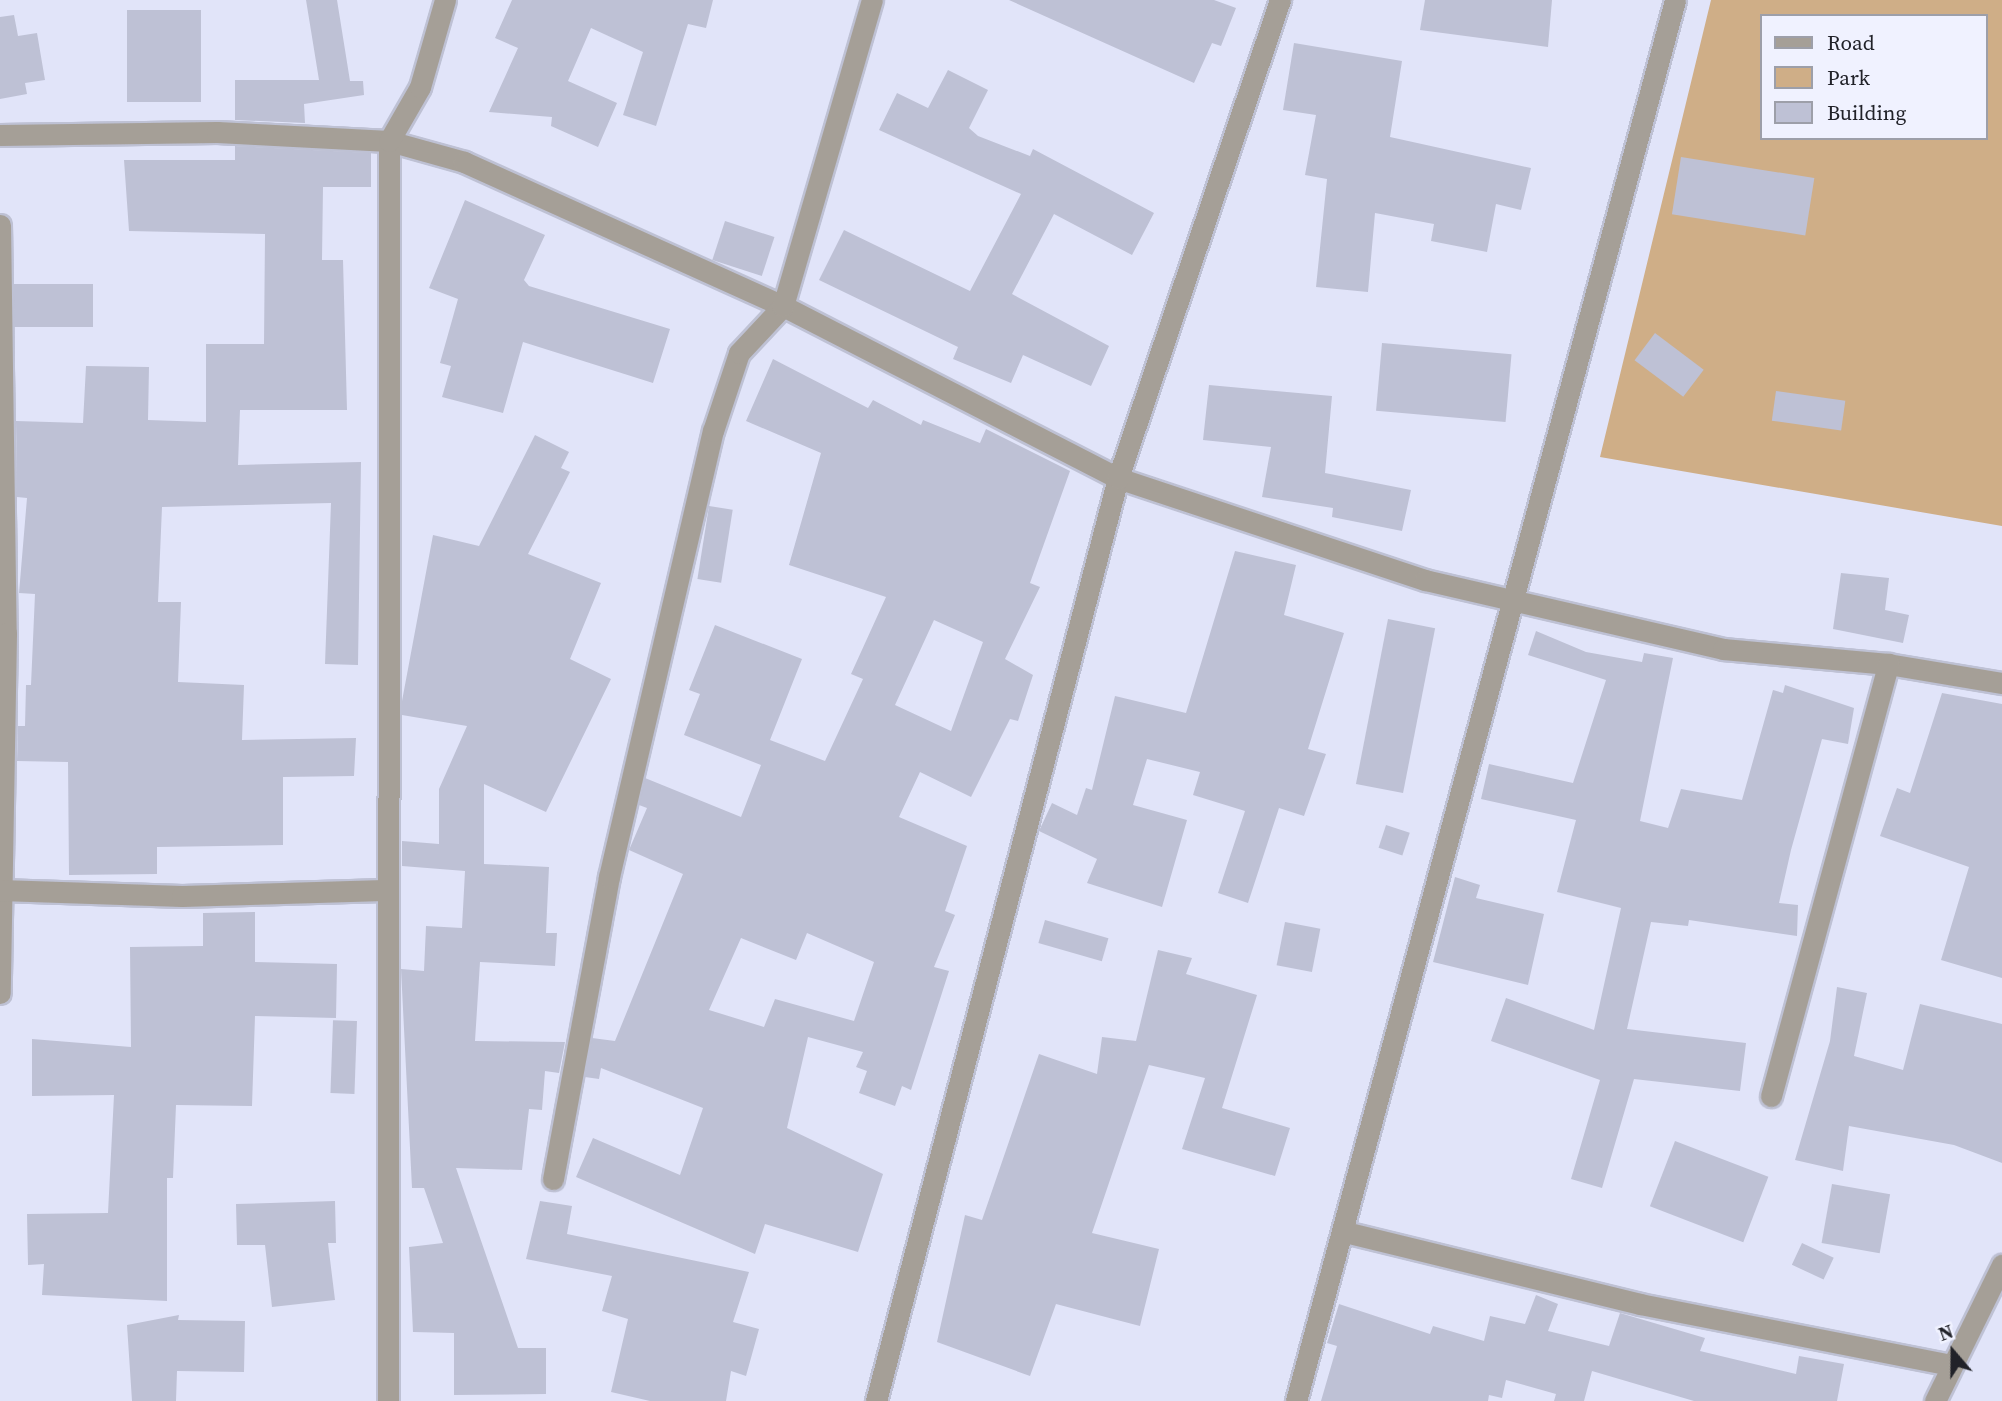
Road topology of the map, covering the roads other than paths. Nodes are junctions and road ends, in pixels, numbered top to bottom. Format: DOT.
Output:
graph roads {
  1 [pos="445,0"];
  2 [pos="872,0"];
  3 [pos="1279,0"];
  4 [pos="1675,0"];
  5 [pos="0,135"];
  6 [pos="389,141"];
  7 [pos="0,225"];
  8 [pos="783,306"];
  9 [pos="1118,478"];
  10 [pos="1508,598"];
  11 [pos="1888,664"];
  12 [pos="2002,683"];
  13 [pos="2,890"];
  14 [pos="384,890"];
  15 [pos="0,993"];
  16 [pos="1771,1096"];
  17 [pos="553,1179"];
  18 [pos="1345,1232"];
  19 [pos="2002,1265"];
  20 [pos="1950,1365"];
  21 [pos="388,1401"];
  22 [pos="876,1401"];
  23 [pos="1296,1401"];
  24 [pos="1935,1401"];
  1 -- 6 [label="street"];
  2 -- 8 [label="street"];
  3 -- 9 [label="street"];
  4 -- 10 [label="street"];
  5 -- 6 [label="street"];
  6 -- 8 [label="street"];
  6 -- 14 [label="street"];
  7 -- 13 [label="street"];
  8 -- 9 [label="street"];
  8 -- 17 [label="street"];
  9 -- 10 [label="street"];
  9 -- 22 [label="street"];
  10 -- 11 [label="street"];
  10 -- 18 [label="street"];
  11 -- 12 [label="street"];
  11 -- 16 [label="street"];
  13 -- 14 [label="street"];
  13 -- 15 [label="street"];
  14 -- 21 [label="street"];
  18 -- 20 [label="street"];
  18 -- 23 [label="street"];
  19 -- 20 [label="street"];
  20 -- 24 [label="street"];
}
